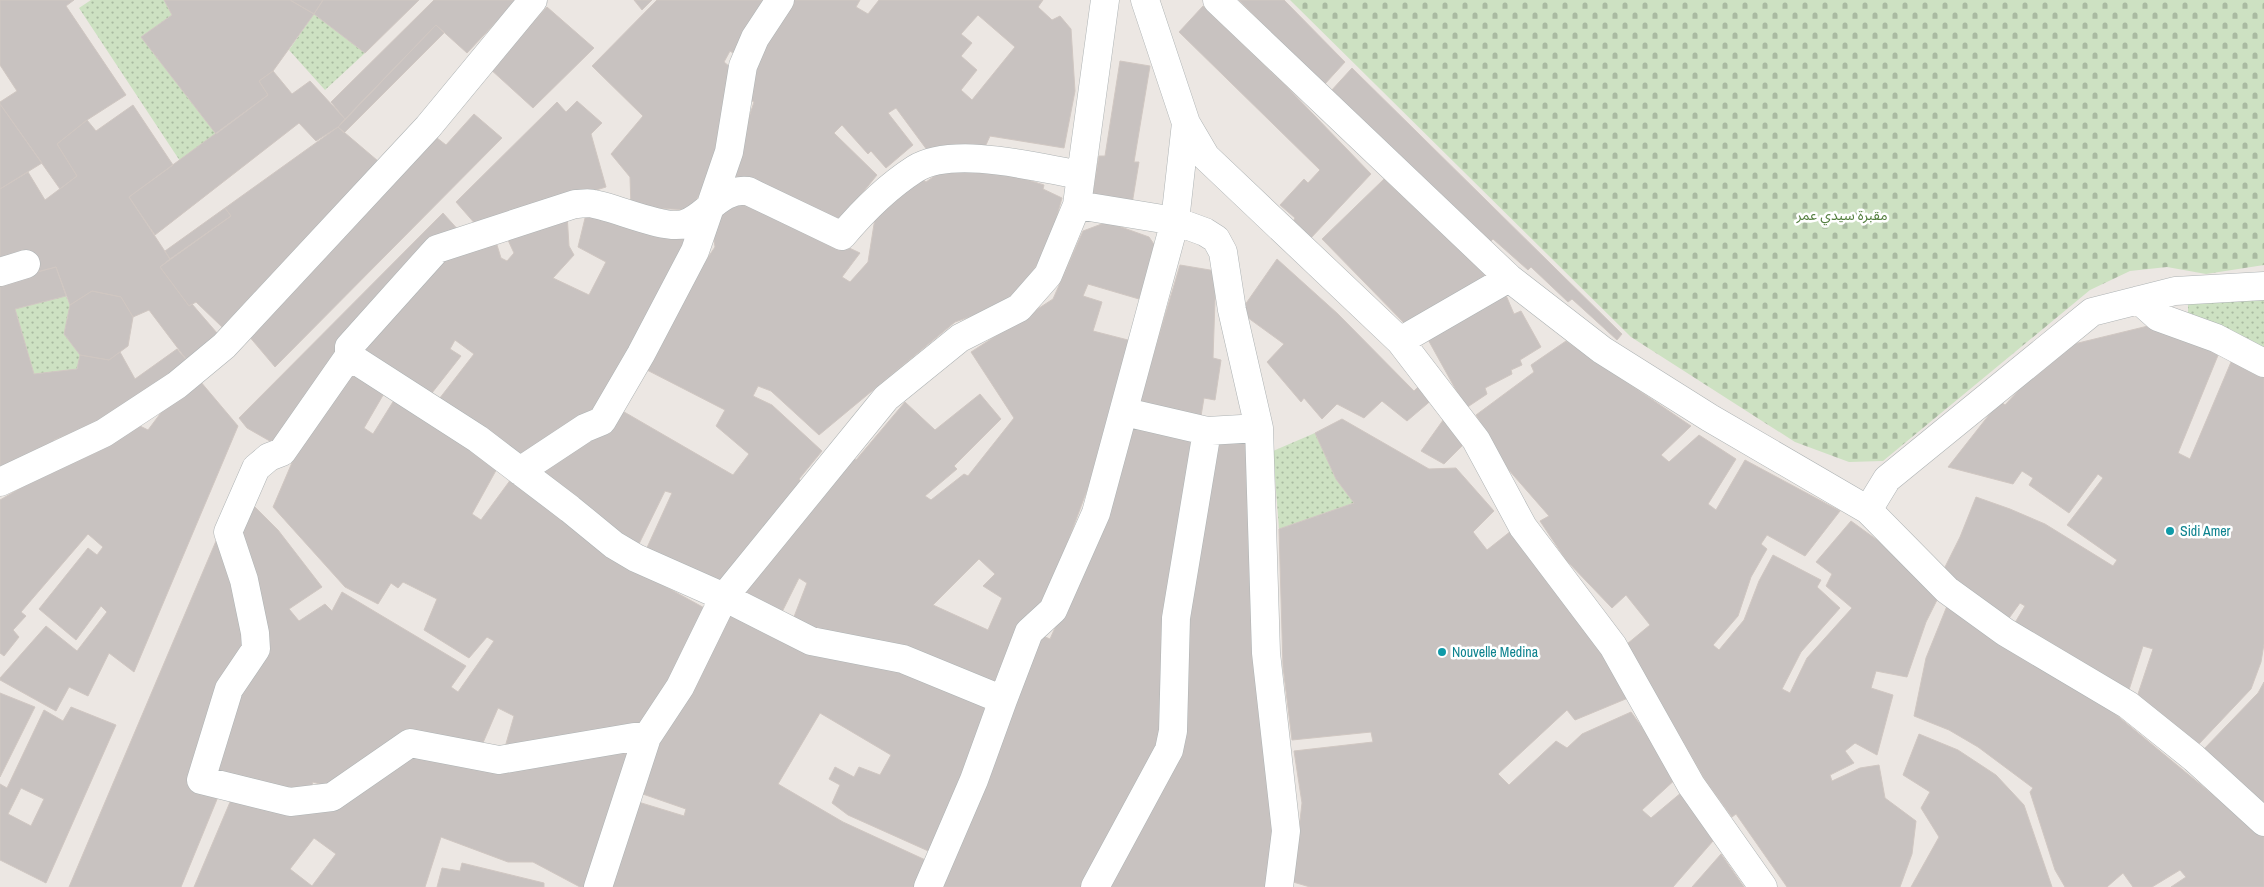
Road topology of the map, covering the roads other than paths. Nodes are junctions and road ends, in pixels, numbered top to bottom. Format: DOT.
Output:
graph roads {
  1 [pos="533,0"];
  2 [pos="780,0"];
  3 [pos="1106,0"];
  4 [pos="1145,0"];
  5 [pos="1217,0"];
  6 [pos="1186,123"];
  7 [pos="1081,175"];
  8 [pos="1077,206"];
  9 [pos="709,207"];
  10 [pos="1175,221"];
  11 [pos="26,264"];
  12 [pos="0,272"];
  13 [pos="1509,278"];
  14 [pos="2264,286"];
  15 [pos="2138,300"];
  16 [pos="1400,341"];
  17 [pos="349,356"];
  18 [pos="2264,364"];
  19 [pos="1125,412"];
  20 [pos="1259,428"];
  21 [pos="1207,431"];
  22 [pos="520,471"];
  23 [pos="0,482"];
  24 [pos="1868,510"];
  25 [pos="724,596"];
  26 [pos="1003,700"];
  27 [pos="647,737"];
  28 [pos="2264,822"];
  29 [pos="598,887"];
  30 [pos="928,887"];
  31 [pos="1095,887"];
  32 [pos="1279,887"];
  33 [pos="1763,887"];
  1 -- 23 [label="street"];
  2 -- 9 [label="street"];
  3 -- 7 [label="street"];
  4 -- 6 [label="street"];
  5 -- 13 [label="street"];
  6 -- 10 [label="street"];
  6 -- 16 [label="street"];
  7 -- 8 [label="street"];
  7 -- 9 [label="street"];
  8 -- 10 [label="street"];
  8 -- 25 [label="street"];
  9 -- 17 [label="street"];
  9 -- 22 [label="street"];
  10 -- 19 [label="street"];
  10 -- 20 [label="street"];
  11 -- 12 [label="street"];
  13 -- 16 [label="street"];
  13 -- 24 [label="street"];
  14 -- 15 [label="street"];
  15 -- 18 [label="street"];
  15 -- 24 [label="street"];
  16 -- 33 [label="street"];
  17 -- 22 [label="street"];
  17 -- 27 [label="street"];
  19 -- 21 [label="street"];
  19 -- 26 [label="street"];
  20 -- 21 [label="street"];
  20 -- 32 [label="street"];
  21 -- 31 [label="street"];
  22 -- 25 [label="street"];
  24 -- 28 [label="street"];
  25 -- 26 [label="street"];
  25 -- 27 [label="street"];
  26 -- 30 [label="street"];
  27 -- 29 [label="street"];
}
